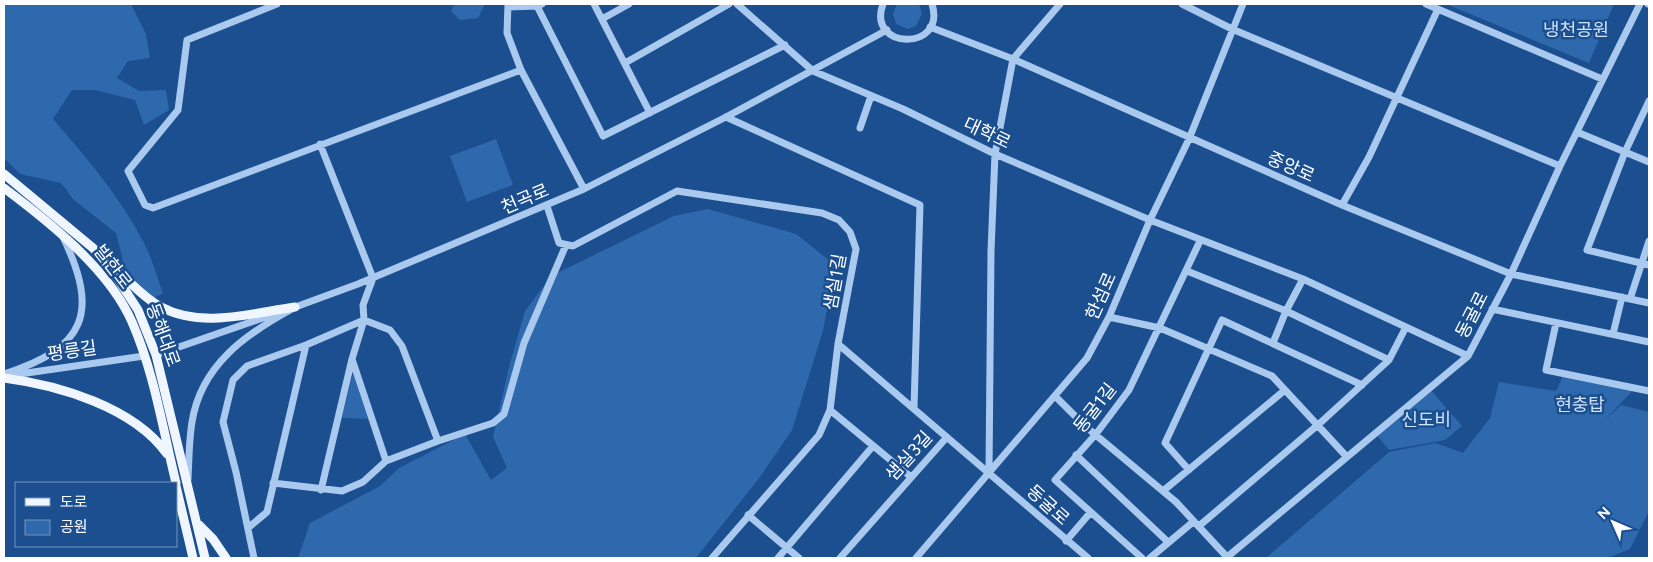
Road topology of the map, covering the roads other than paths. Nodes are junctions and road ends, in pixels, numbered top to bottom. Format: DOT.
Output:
graph roads {
  1 [pos="277,4"];
  2 [pos="594,4"];
  3 [pos="629,4"];
  4 [pos="729,4"];
  5 [pos="737,4"];
  6 [pos="884,4"];
  7 [pos="932,4"];
  8 [pos="1060,4"];
  9 [pos="1182,4"];
  10 [pos="1243,4"];
  11 [pos="1426,4"];
  12 [pos="1640,4"];
  13 [pos="508,5"];
  14 [pos="539,5"];
  15 [pos="1438,9"];
  16 [pos="602,19"];
  17 [pos="930,27"];
  18 [pos="1232,29"];
  19 [pos="887,30"];
  20 [pos="786,45"];
  21 [pos="1013,59"];
  22 [pos="625,63"];
  23 [pos="521,70"];
  24 [pos="813,71"];
  25 [pos="1602,79"];
  26 [pos="871,96"];
  27 [pos="1397,99"];
  28 [pos="1649,101"];
  29 [pos="650,113"];
  30 [pos="726,118"];
  31 [pos="860,128"];
  32 [pos="1577,132"];
  33 [pos="1189,139"];
  34 [pos="320,144"];
  35 [pos="1625,152"];
  36 [pos="996,154"];
  37 [pos="1649,162"];
  38 [pos="1560,166"];
  39 [pos="4,174"];
  40 [pos="4,188"];
  41 [pos="584,189"];
  42 [pos="1342,205"];
  43 [pos="547,206"];
  44 [pos="1150,220"];
  45 [pos="63,236"];
  46 [pos="1200,241"];
  47 [pos="1649,241"];
  48 [pos="566,245"];
  49 [pos="93,248"];
  50 [pos="1641,263"];
  51 [pos="1649,265"];
  52 [pos="1188,271"];
  53 [pos="1511,274"];
  54 [pos="373,278"];
  55 [pos="1302,279"];
  56 [pos="1622,297"];
  57 [pos="1630,299"];
  58 [pos="1649,303"];
  59 [pos="295,307"];
  60 [pos="1492,309"];
  61 [pos="1286,311"];
  62 [pos="1109,317"];
  63 [pos="364,320"];
  64 [pos="1556,323"];
  65 [pos="1406,327"];
  66 [pos="1160,328"];
  67 [pos="1613,334"];
  68 [pos="1649,342"];
  69 [pos="1273,343"];
  70 [pos="838,344"];
  71 [pos="306,345"];
  72 [pos="1210,349"];
  73 [pos="156,355"];
  74 [pos="144,356"];
  75 [pos="1468,356"];
  76 [pos="352,359"];
  77 [pos="1389,360"];
  78 [pos="4,376"];
  79 [pos="1362,385"];
  80 [pos="1285,390"];
  81 [pos="1649,391"];
  82 [pos="1054,396"];
  83 [pos="914,408"];
  84 [pos="830,410"];
  85 [pos="1319,424"];
  86 [pos="1096,434"];
  87 [pos="947,437"];
  88 [pos="438,441"];
  89 [pos="873,446"];
  90 [pos="1076,455"];
  91 [pos="1347,457"];
  92 [pos="170,458"];
  93 [pos="386,461"];
  94 [pos="1189,470"];
  95 [pos="989,473"];
  96 [pos="911,477"];
  97 [pos="176,482"];
  98 [pos="274,482"];
  99 [pos="188,484"];
  100 [pos="321,490"];
  101 [pos="1163,491"];
  102 [pos="178,493"];
  103 [pos="1090,513"];
  104 [pos="748,515"];
  105 [pos="197,523"];
  106 [pos="1196,524"];
  107 [pos="248,528"];
  108 [pos="1066,540"];
  109 [pos="1168,542"];
  110 [pos="787,548"];
  111 [pos="193,557"];
  112 [pos="204,558"];
  113 [pos="226,558"];
  114 [pos="254,558"];
  115 [pos="712,558"];
  116 [pos="778,558"];
  117 [pos="799,558"];
  118 [pos="840,558"];
  119 [pos="916,558"];
  120 [pos="1088,558"];
  121 [pos="1142,558"];
  122 [pos="1150,558"];
  123 [pos="1227,558"];
  1 -- 34 [label="street"];
  2 -- 16 [label="street"];
  3 -- 16 [label="street"];
  4 -- 22 [label="street"];
  5 -- 20 [label="street"];
  6 -- 19 [label="street"];
  7 -- 17 [label="street"];
  8 -- 21 [label="street"];
  9 -- 18 [label="street"];
  10 -- 18 [label="street, 한섬로"];
  11 -- 15 [label="street"];
  12 -- 25 [label="street, 동굴로"];
  13 -- 14 [label="street"];
  13 -- 23 [label="street"];
  14 -- 29 [label="street"];
  15 -- 25 [label="street"];
  15 -- 27 [label="street"];
  16 -- 22 [label="street"];
  17 -- 19 [label="street"];
  17 -- 21 [label="street, 중앙로"];
  18 -- 27 [label="street"];
  18 -- 33 [label="street, 한섬로"];
  19 -- 24 [label="street, 천곡로"];
  20 -- 24 [label="street"];
  20 -- 29 [label="street"];
  21 -- 33 [label="street, 중앙로"];
  21 -- 36 [label="street"];
  22 -- 29 [label="street"];
  23 -- 34 [label="street"];
  23 -- 41 [label="street"];
  24 -- 26 [label="street, 대학로"];
  24 -- 30 [label="street, 천곡로"];
  25 -- 32 [label="street, 동굴로"];
  26 -- 31 [label="street"];
  26 -- 36 [label="street, 대학로"];
  27 -- 38 [label="street"];
  27 -- 42 [label="street"];
  28 -- 35 [label="street"];
  30 -- 41 [label="street, 천곡로"];
  30 -- 83 [label="street"];
  32 -- 35 [label="street"];
  32 -- 38 [label="street, 동굴로"];
  33 -- 42 [label="street, 중앙로"];
  33 -- 44 [label="street, 한섬로"];
  34 -- 54 [label="street"];
  35 -- 37 [label="street"];
  35 -- 50 [label="street"];
  36 -- 44 [label="street, 대학로"];
  36 -- 95 [label="street"];
  38 -- 53 [label="street, 동굴로"];
  39 -- 49 [label="main road, 동해대로"];
  40 -- 45 [label="main road, 발한로"];
  41 -- 43 [label="street, 천곡로"];
  42 -- 53 [label="street, 중앙로"];
  43 -- 48 [label="street"];
  43 -- 54 [label="street, 천곡로"];
  44 -- 46 [label="street, 대학로"];
  44 -- 62 [label="street, 한섬로"];
  45 -- 74 [label="main road, 발한로"];
  45 -- 78 [label="street"];
  46 -- 52 [label="street, 동굴1길"];
  46 -- 55 [label="street, 대학로"];
  47 -- 50 [label="street"];
  48 -- 70 [label="street, 샘실1길"];
  48 -- 88 [label="street"];
  49 -- 59 [label="main road"];
  49 -- 73 [label="main road, 동해대로"];
  50 -- 51 [label="street"];
  50 -- 57 [label="street"];
  52 -- 61 [label="street"];
  52 -- 66 [label="street, 동굴1길"];
  53 -- 56 [label="street, 중앙로"];
  53 -- 60 [label="street, 동굴로"];
  54 -- 59 [label="street, 천곡로"];
  54 -- 63 [label="street"];
  55 -- 61 [label="street"];
  55 -- 65 [label="street, 대학로"];
  56 -- 57 [label="street, 중앙로"];
  56 -- 67 [label="street"];
  57 -- 58 [label="street, 중앙로"];
  59 -- 73 [label="street, 천곡로"];
  59 -- 99 [label="street"];
  60 -- 64 [label="street"];
  60 -- 75 [label="street, 동굴로"];
  61 -- 69 [label="street"];
  61 -- 77 [label="street"];
  62 -- 66 [label="street"];
  62 -- 82 [label="street, 한섬로"];
  63 -- 71 [label="street"];
  63 -- 76 [label="street"];
  63 -- 88 [label="street"];
  64 -- 67 [label="street"];
  64 -- 81 [label="street"];
  65 -- 75 [label="street, 대학로"];
  65 -- 77 [label="street"];
  66 -- 72 [label="street"];
  66 -- 86 [label="street, 동굴1길"];
  67 -- 68 [label="street"];
  69 -- 72 [label="street"];
  69 -- 79 [label="street"];
  70 -- 83 [label="street, 샘실3길"];
  70 -- 84 [label="street, 샘실1길"];
  71 -- 98 [label="street"];
  71 -- 107 [label="street"];
  72 -- 80 [label="street"];
  72 -- 94 [label="street"];
  73 -- 74 [label="main road"];
  73 -- 99 [label="main road, 동해대로"];
  74 -- 78 [label="street, 평릉길"];
  74 -- 92 [label="main road, 발한로"];
  75 -- 91 [label="street, 동굴로"];
  76 -- 93 [label="street"];
  76 -- 100 [label="street"];
  77 -- 79 [label="street"];
  78 -- 92 [label="main road"];
  79 -- 85 [label="street"];
  80 -- 85 [label="street"];
  80 -- 94 [label="street"];
  82 -- 86 [label="street"];
  82 -- 95 [label="street, 한섬로"];
  83 -- 87 [label="street, 샘실3길"];
  84 -- 89 [label="street"];
  84 -- 104 [label="street, 샘실1길"];
  85 -- 91 [label="street"];
  85 -- 106 [label="street"];
  86 -- 90 [label="street, 동굴1길"];
  86 -- 101 [label="street"];
  87 -- 95 [label="street, 동굴로"];
  87 -- 96 [label="street, 샘실3길"];
  88 -- 93 [label="street"];
  89 -- 96 [label="street"];
  89 -- 110 [label="street"];
  90 -- 103 [label="street, 동굴1길"];
  90 -- 109 [label="street"];
  91 -- 123 [label="street, 동굴로"];
  92 -- 97 [label="main road, 발한로"];
  93 -- 100 [label="street"];
  94 -- 101 [label="street"];
  95 -- 108 [label="street, 동굴로"];
  95 -- 119 [label="street, 한섬로"];
  96 -- 118 [label="street, 샘실3길"];
  98 -- 100 [label="street"];
  98 -- 107 [label="street"];
  99 -- 105 [label="main road, 동해대로"];
  101 -- 106 [label="street"];
  102 -- 111 [label="main road, 발한로"];
  103 -- 108 [label="street"];
  103 -- 121 [label="street, 동굴1길"];
  104 -- 110 [label="street"];
  104 -- 115 [label="street, 샘실1길"];
  105 -- 112 [label="main road, 동해대로"];
  105 -- 113 [label="main road"];
  106 -- 109 [label="street"];
  106 -- 123 [label="street"];
  107 -- 114 [label="street"];
  108 -- 120 [label="street, 동굴로"];
  109 -- 122 [label="street"];
  110 -- 116 [label="street"];
  110 -- 117 [label="street"];
}
